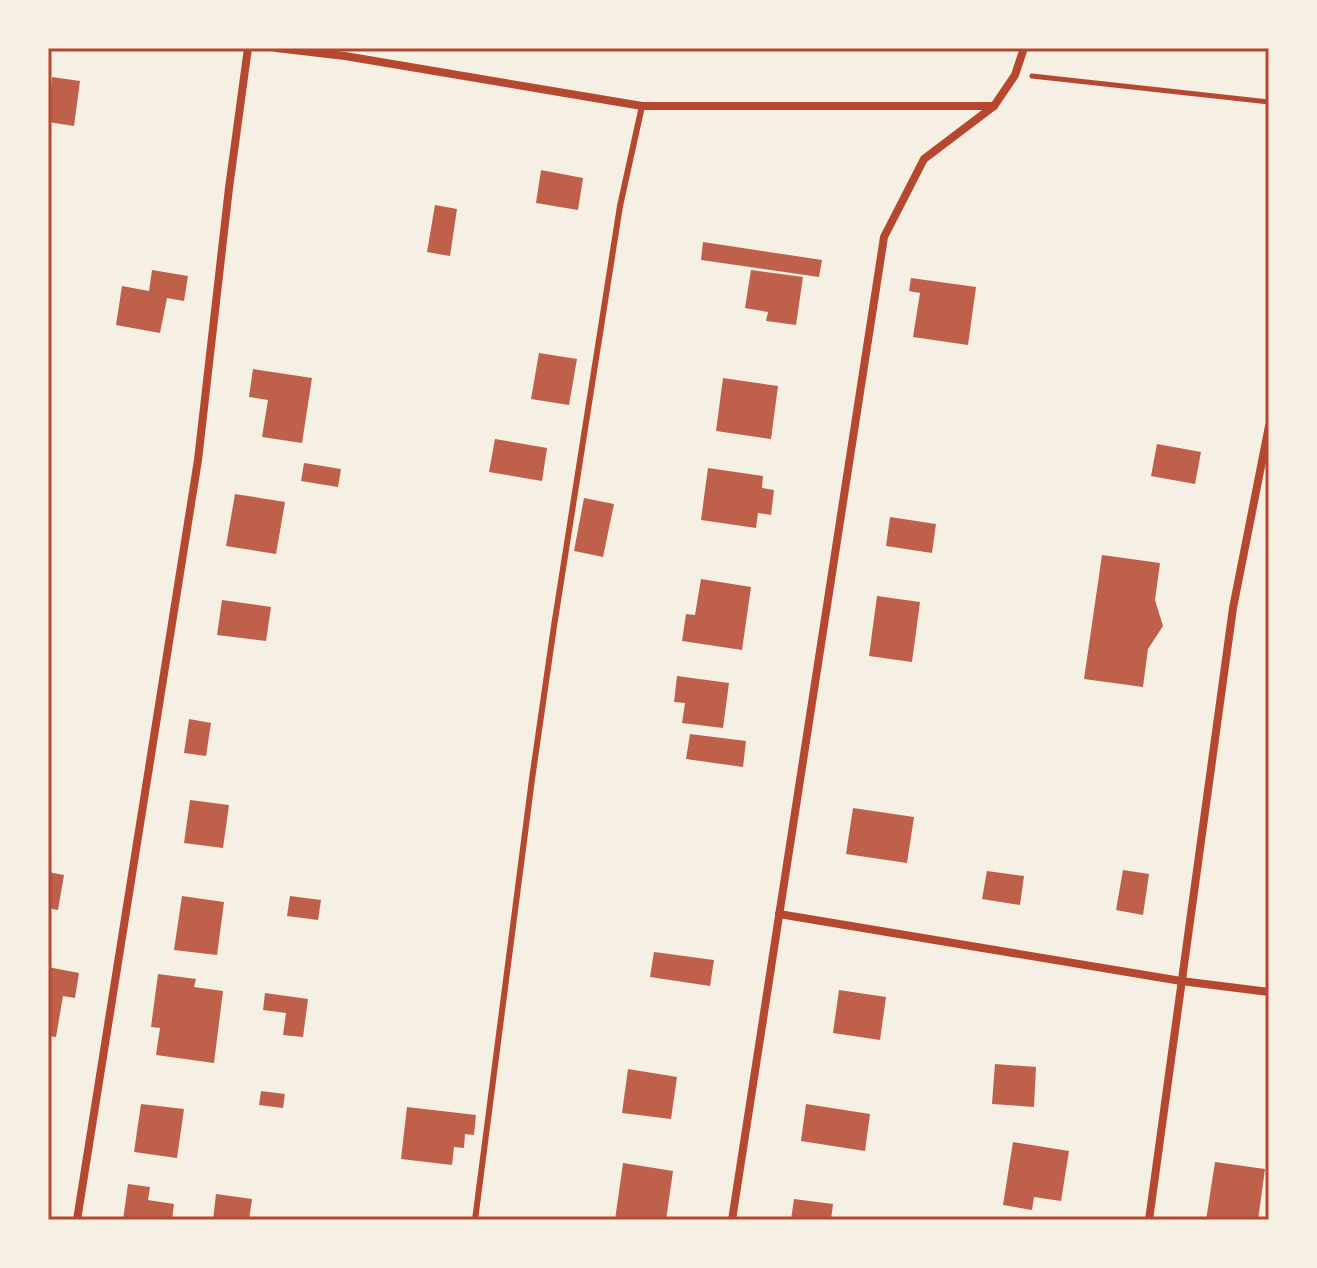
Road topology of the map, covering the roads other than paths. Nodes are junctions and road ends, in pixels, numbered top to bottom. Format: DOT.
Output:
graph roads {
  1 [pos="248,48"];
  2 [pos="276,48"];
  3 [pos="1024,48"];
  4 [pos="642,106"];
  5 [pos="994,106"];
  6 [pos="1269,426"];
  7 [pos="779,914"];
  8 [pos="1181,981"];
  9 [pos="1269,992"];
  10 [pos="77,1220"];
  11 [pos="475,1220"];
  12 [pos="732,1220"];
  13 [pos="1149,1220"];
  1 -- 10 [label="street"];
  2 -- 4 [label="street"];
  3 -- 5 [label="street"];
  4 -- 5 [label="street"];
  4 -- 11 [label="lane"];
  5 -- 7 [label="street"];
  6 -- 8 [label="street"];
  7 -- 8 [label="street"];
  7 -- 12 [label="street"];
  8 -- 9 [label="street"];
  8 -- 13 [label="street"];
}
